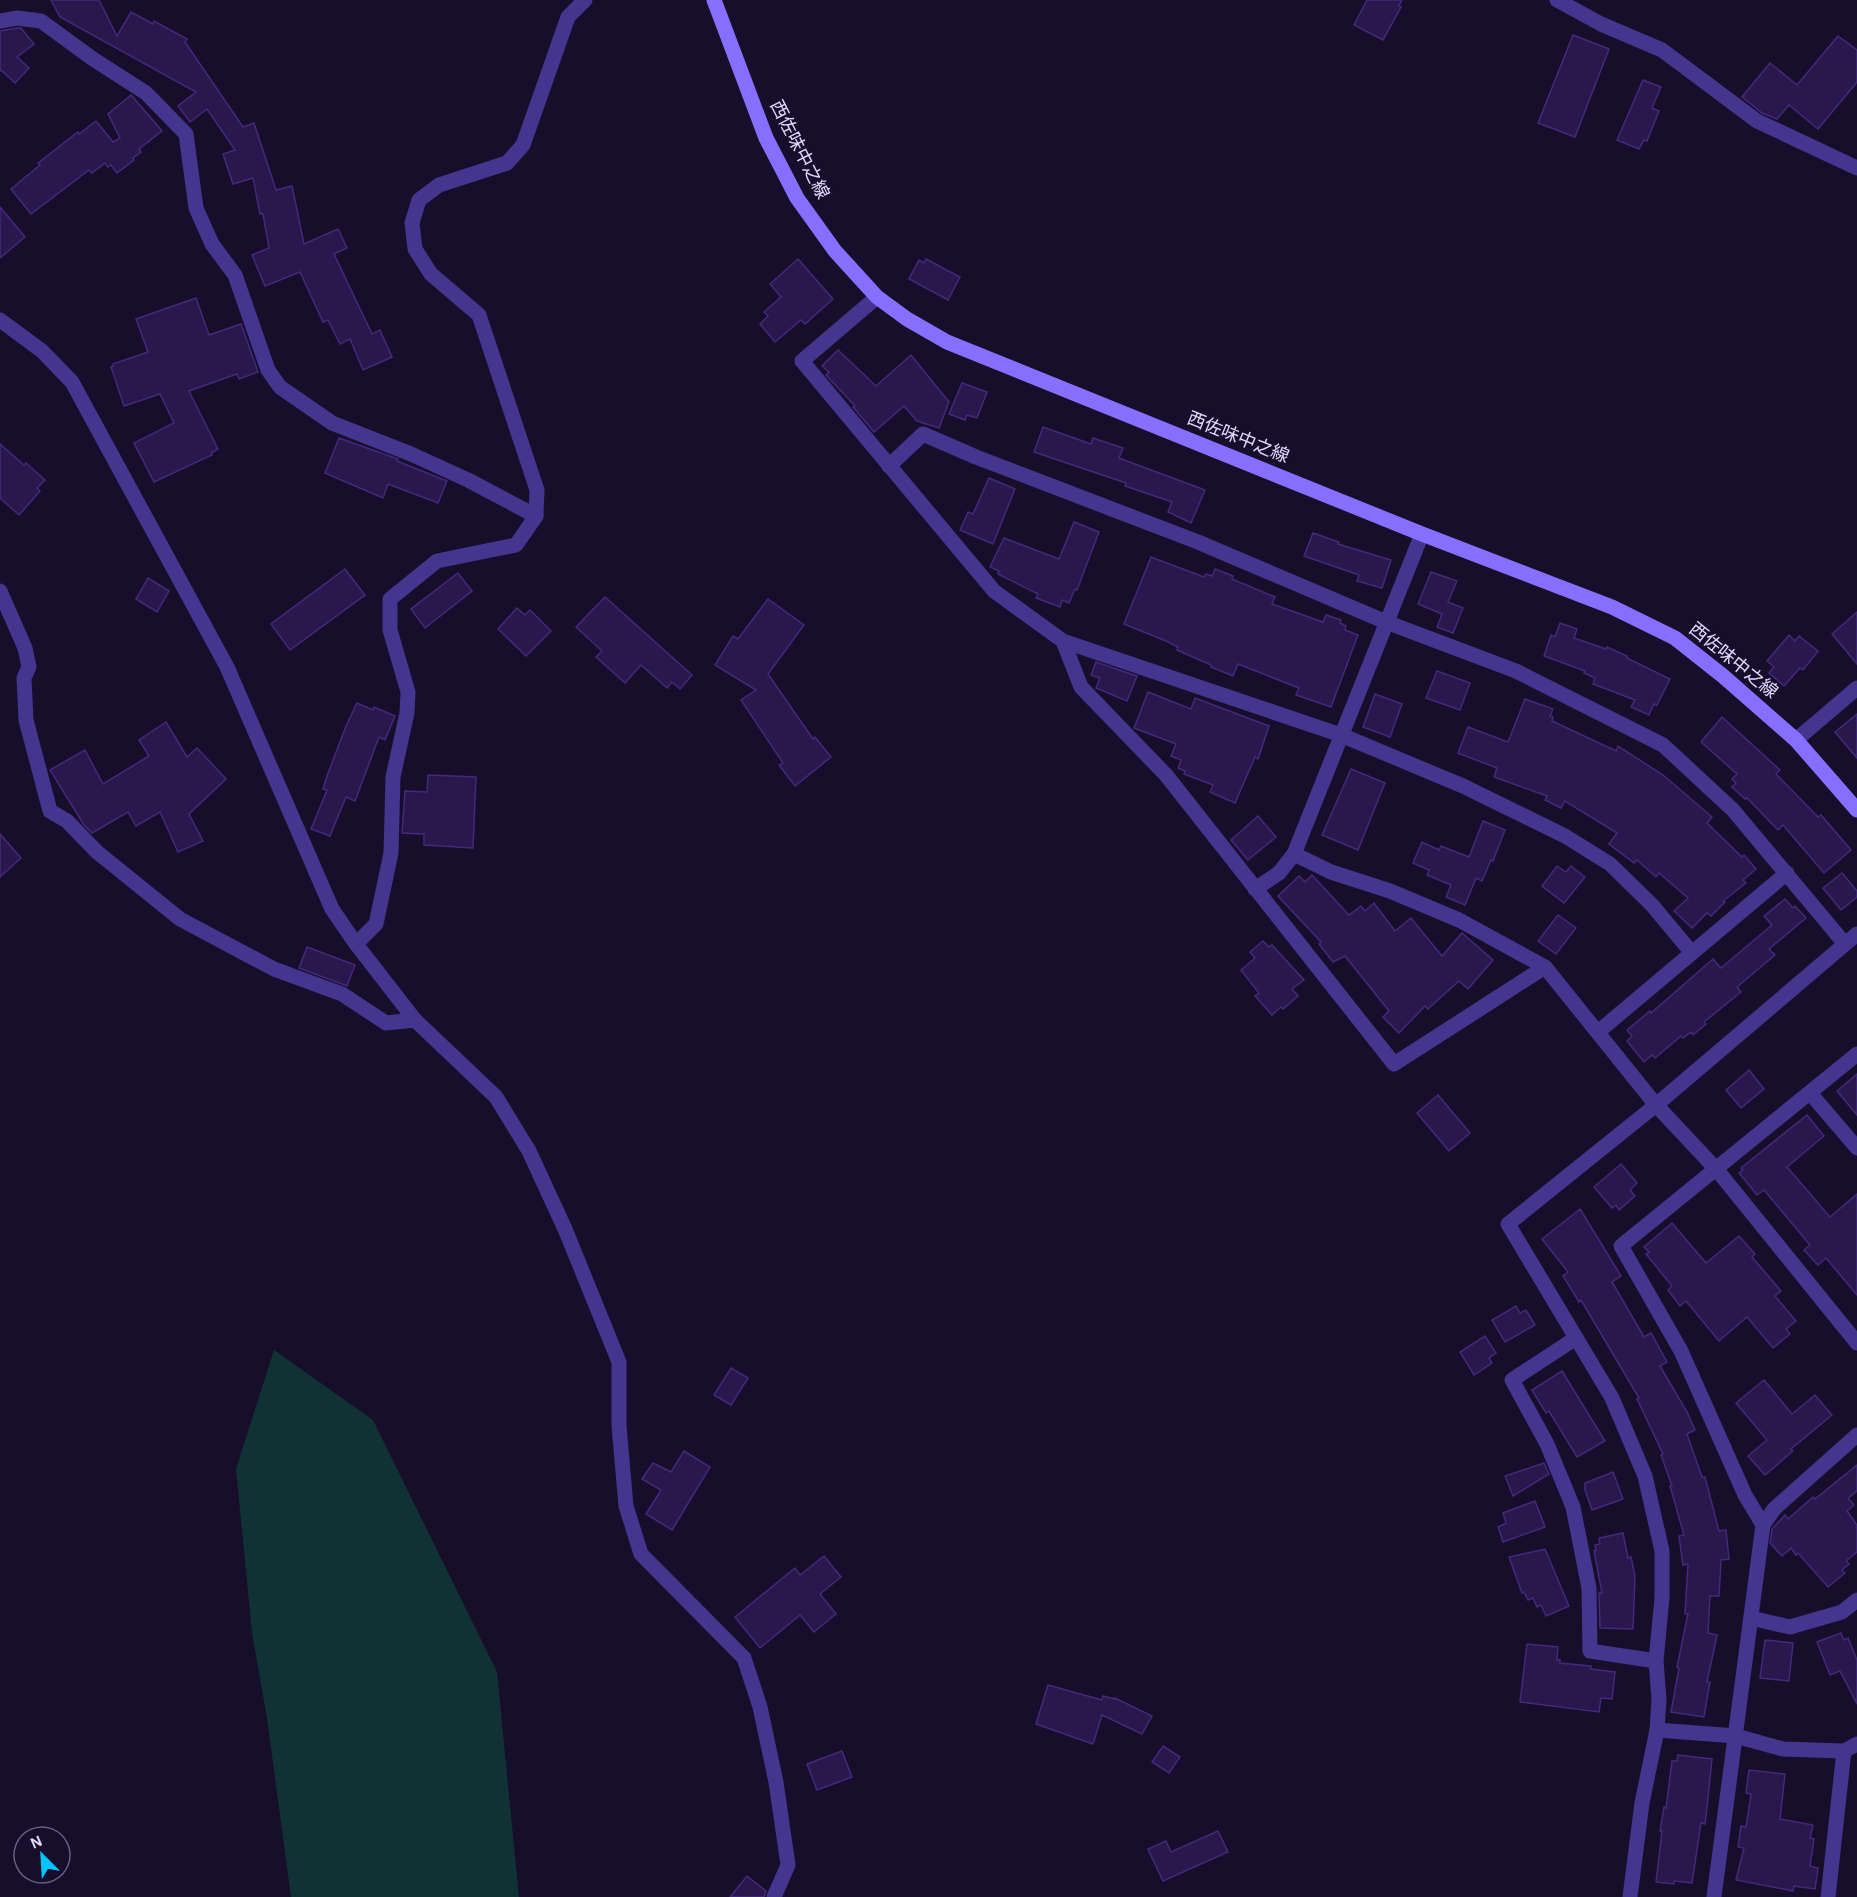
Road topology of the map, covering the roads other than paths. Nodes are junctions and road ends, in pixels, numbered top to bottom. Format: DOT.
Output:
graph roads {
  1 [pos="585,0"];
  2 [pos="714,0"];
  3 [pos="1557,0"];
  4 [pos="0,21"];
  5 [pos="1857,168"];
  6 [pos="877,297"];
  7 [pos="0,320"];
  8 [pos="889,466"];
  9 [pos="536,516"];
  10 [pos="1422,534"];
  11 [pos="0,591"];
  12 [pos="1386,622"];
  13 [pos="1063,641"];
  14 [pos="1857,688"];
  15 [pos="1341,735"];
  16 [pos="1796,740"];
  17 [pos="1857,810"];
  18 [pos="1294,854"];
  19 [pos="1787,873"];
  20 [pos="1255,889"];
  21 [pos="1851,939"];
  22 [pos="356,944"];
  23 [pos="1692,953"];
  24 [pos="1545,967"];
  25 [pos="415,1020"];
  26 [pos="1598,1032"];
  27 [pos="1857,1054"];
  28 [pos="1810,1094"];
  29 [pos="1656,1105"];
  30 [pos="1857,1148"];
  31 [pos="1717,1170"];
  32 [pos="1576,1338"];
  33 [pos="1857,1343"];
  34 [pos="1857,1435"];
  35 [pos="1763,1525"];
  36 [pos="1857,1599"];
  37 [pos="1751,1618"];
  38 [pos="1656,1661"];
  39 [pos="1657,1730"];
  40 [pos="1736,1736"];
  41 [pos="1851,1748"];
  42 [pos="774,1897"];
  43 [pos="1630,1897"];
  44 [pos="1714,1897"];
  45 [pos="1828,1897"];
  1 -- 9 [label="street"];
  2 -- 6 [label="main road, 西佐味中之線"];
  3 -- 5 [label="street"];
  4 -- 9 [label="street"];
  6 -- 8 [label="street"];
  6 -- 10 [label="main road, 西佐味中之線"];
  7 -- 22 [label="street"];
  8 -- 12 [label="street"];
  8 -- 13 [label="street"];
  9 -- 22 [label="street"];
  10 -- 12 [label="street"];
  10 -- 16 [label="main road, 西佐味中之線"];
  11 -- 25 [label="street"];
  12 -- 15 [label="street"];
  12 -- 19 [label="street"];
  13 -- 15 [label="street"];
  13 -- 20 [label="street"];
  14 -- 16 [label="street"];
  15 -- 18 [label="street"];
  15 -- 23 [label="street"];
  16 -- 17 [label="main road, 西佐味中之線"];
  18 -- 20 [label="street"];
  18 -- 24 [label="street"];
  19 -- 21 [label="street"];
  19 -- 23 [label="street"];
  20 -- 24 [label="street"];
  21 -- 29 [label="street"];
  22 -- 25 [label="street"];
  23 -- 26 [label="street"];
  24 -- 26 [label="street"];
  25 -- 42 [label="street"];
  26 -- 29 [label="street"];
  27 -- 28 [label="street"];
  28 -- 30 [label="street"];
  28 -- 31 [label="street"];
  29 -- 31 [label="street"];
  29 -- 32 [label="street"];
  31 -- 33 [label="street"];
  31 -- 35 [label="street"];
  32 -- 38 [label="street"];
  32 -- 38 [label="street"];
  34 -- 35 [label="street"];
  35 -- 37 [label="street"];
  36 -- 37 [label="street"];
  37 -- 40 [label="street"];
  38 -- 39 [label="street"];
  39 -- 40 [label="street"];
  39 -- 43 [label="street"];
  40 -- 41 [label="street"];
  40 -- 44 [label="street"];
  41 -- 45 [label="street"];
}
